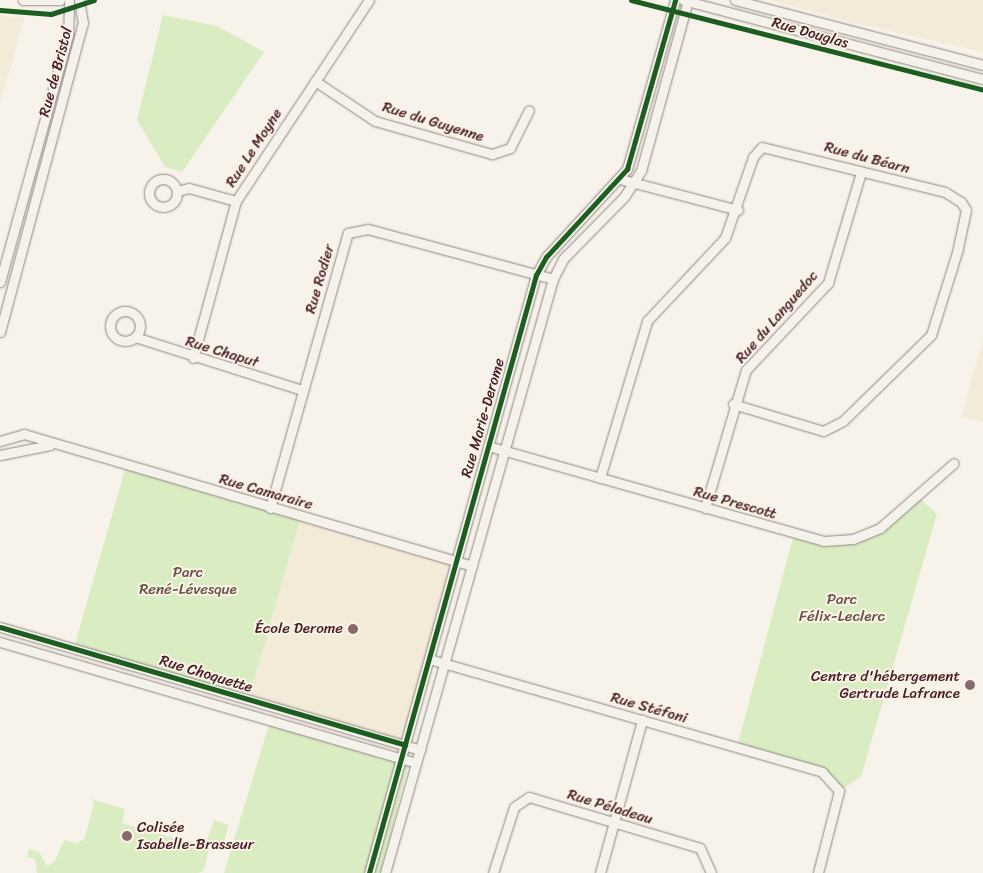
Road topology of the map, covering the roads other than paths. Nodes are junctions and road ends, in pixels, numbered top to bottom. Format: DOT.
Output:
graph roads {
  1 [pos="23,0"];
  2 [pos="60,0"];
  3 [pos="69,0"];
  4 [pos="79,0"];
  5 [pos="369,0"];
  6 [pos="676,0"];
  7 [pos="686,0"];
  8 [pos="735,0"];
  9 [pos="983,66"];
  10 [pos="983,79"];
  11 [pos="315,81"];
  12 [pos="529,110"];
  13 [pos="36,147"];
  14 [pos="50,151"];
  15 [pos="861,172"];
  16 [pos="620,179"];
  17 [pos="635,183"];
  18 [pos="177,191"];
  19 [pos="236,201"];
  20 [pos="738,210"];
  21 [pos="536,275"];
  22 [pos="552,279"];
  23 [pos="0,282"];
  24 [pos="0,286"];
  25 [pos="11,288"];
  26 [pos="0,332"];
  27 [pos="135,337"];
  28 [pos="193,358"];
  29 [pos="302,390"];
  30 [pos="733,404"];
  31 [pos="0,442"];
  32 [pos="53,445"];
  33 [pos="488,446"];
  34 [pos="504,451"];
  35 [pos="0,455"];
  36 [pos="954,463"];
  37 [pos="600,478"];
  38 [pos="270,508"];
  39 [pos="705,508"];
  40 [pos="456,561"];
  41 [pos="472,566"];
  42 [pos="0,626"];
  43 [pos="0,642"];
  44 [pos="55,643"];
  45 [pos="51,657"];
  46 [pos="429,658"];
  47 [pos="444,663"];
  48 [pos="196,685"];
  49 [pos="192,698"];
  50 [pos="642,720"];
  51 [pos="405,745"];
  52 [pos="420,750"];
  53 [pos="401,759"];
  54 [pos="416,763"];
  55 [pos="614,822"];
  56 [pos="369,873"];
  57 [pos="385,873"];
  58 [pos="493,873"];
  59 [pos="600,873"];
  60 [pos="711,873"];
  61 [pos="818,873"];
  1 -- 2 [label="street"];
  3 -- 13 [label="street, Rue de Bristol"];
  4 -- 14 [label="street, Rue de Bristol"];
  5 -- 11 [label="street, Rue Le Moyne"];
  6 -- 16 [label="street, Rue Marie-Derome"];
  7 -- 10 [label="street, Rue Douglas"];
  7 -- 17 [label="street, Rue Marie-Derome"];
  8 -- 9 [label="street, Rue Douglas"];
  11 -- 12 [label="street, Rue du Guyenne"];
  11 -- 19 [label="street, Rue Le Moyne"];
  13 -- 14 [label="street"];
  13 -- 23 [label="street, Rue de Bristol"];
  14 -- 25 [label="street, Rue de Bristol"];
  15 -- 20 [label="street, Rue du Béarn"];
  15 -- 30 [label="street, Rue du Languedoc"];
  15 -- 30 [label="street, Rue du Béarn"];
  16 -- 17 [label="street"];
  16 -- 21 [label="street, Rue Marie-Derome"];
  17 -- 20 [label="street"];
  17 -- 22 [label="street, Rue Marie-Derome"];
  18 -- 19 [label="street"];
  19 -- 28 [label="street, Rue Le Moyne"];
  20 -- 37 [label="street, Rue du Béarn"];
  21 -- 22 [label="street, Rue Rodier"];
  21 -- 29 [label="street, Rue Rodier"];
  21 -- 33 [label="street, Rue Marie-Derome"];
  22 -- 34 [label="street, Rue Marie-Derome"];
  24 -- 25 [label="street"];
  25 -- 26 [label="street, Rue de Bristol"];
  27 -- 28 [label="street, Rue Chaput"];
  28 -- 29 [label="street, Rue Chaput"];
  29 -- 38 [label="street, Rue Rodier"];
  30 -- 39 [label="street, Rue du Languedoc"];
  31 -- 32 [label="street, Rue Camaraire"];
  32 -- 35 [label="street, Rue Camaraire"];
  32 -- 38 [label="street, Rue Camaraire"];
  33 -- 34 [label="street, Rue Prescott"];
  33 -- 40 [label="street, Rue Marie-Derome"];
  34 -- 37 [label="street, Rue Prescott"];
  34 -- 41 [label="street, Rue Marie-Derome"];
  36 -- 39 [label="street, Rue Prescott"];
  37 -- 39 [label="street, Rue Prescott"];
  38 -- 40 [label="street, Rue Camaraire"];
  40 -- 41 [label="street, Rue Camaraire"];
  40 -- 46 [label="street, Rue Marie-Derome"];
  41 -- 47 [label="street, Rue Marie-Derome"];
  42 -- 44 [label="street, Rue Choquette"];
  43 -- 45 [label="street, Rue Choquette"];
  44 -- 45 [label="street"];
  44 -- 48 [label="street, Rue Choquette"];
  45 -- 49 [label="street, Rue Choquette"];
  46 -- 47 [label="street, Rue Stéfoni"];
  46 -- 51 [label="street, Rue Marie-Derome"];
  47 -- 50 [label="street, Rue Stéfoni"];
  47 -- 52 [label="street, Rue Marie-Derome"];
  48 -- 49 [label="street, Rue Choquette"];
  48 -- 51 [label="street, Rue Choquette"];
  49 -- 53 [label="street, Rue Choquette"];
  50 -- 55 [label="street"];
  50 -- 61 [label="street, Rue Stéfoni"];
  51 -- 52 [label="street, Rue Choquette"];
  51 -- 53 [label="street, Rue Marie-Derome"];
  52 -- 54 [label="street, Rue Marie-Derome"];
  53 -- 54 [label="street, Rue Choquette"];
  53 -- 56 [label="street, Rue Marie-Derome"];
  54 -- 57 [label="street, Rue Marie-Derome"];
  55 -- 58 [label="street, Rue Péladeau"];
  55 -- 59 [label="street"];
  55 -- 60 [label="street, Rue Péladeau"];
}
